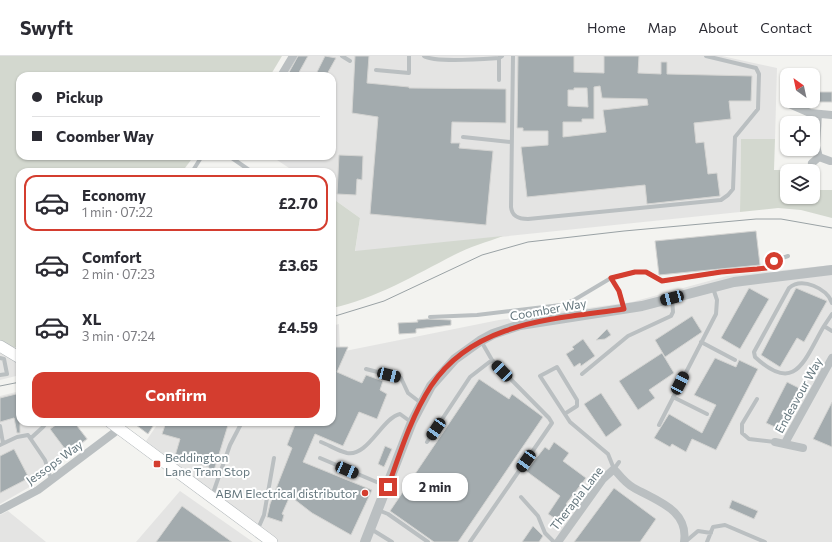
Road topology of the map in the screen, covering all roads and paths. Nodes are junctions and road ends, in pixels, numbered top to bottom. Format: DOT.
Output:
graph roads {
  1 [pos="293,56"];
  2 [pos="342,56"];
  3 [pos="409,56"];
  4 [pos="424,56"];
  5 [pos="513,56"];
  6 [pos="706,56"];
  7 [pos="501,57"];
  8 [pos="350,61"];
  9 [pos="376,70"];
  10 [pos="283,72"];
  11 [pos="499,80"];
  12 [pos="801,108"];
  13 [pos="818,114"];
  14 [pos="832,115"];
  15 [pos="463,137"];
  16 [pos="511,142"];
  17 [pos="819,157"];
  18 [pos="235,160"];
  19 [pos="830,161"];
  20 [pos="812,163"];
  21 [pos="246,168"];
  22 [pos="788,256"];
  23 [pos="832,270"];
  24 [pos="611,278"];
  25 [pos="713,286"];
  26 [pos="672,298"];
  27 [pos="832,303"];
  28 [pos="624,309"];
  29 [pos="832,314"];
  30 [pos="430,317"];
  31 [pos="824,326"];
  32 [pos="832,331"];
  33 [pos="480,341"];
  34 [pos="701,342"];
  35 [pos="0,346"];
  36 [pos="16,356"];
  37 [pos="0,358"];
  38 [pos="832,358"];
  39 [pos="492,360"];
  40 [pos="735,360"];
  41 [pos="366,369"];
  42 [pos="582,374"];
  43 [pos="0,375"];
  44 [pos="673,397"];
  45 [pos="757,399"];
  46 [pos="421,403"];
  47 [pos="566,413"];
  48 [pos="707,414"];
  49 [pos="412,422"];
  50 [pos="659,425"];
  51 [pos="0,426"];
  52 [pos="45,426"];
  53 [pos="112,426"];
  54 [pos="117,426"];
  55 [pos="240,426"];
  56 [pos="31,438"];
  57 [pos="321,442"];
  58 [pos="427,442"];
  59 [pos="775,442"];
  60 [pos="785,443"];
  61 [pos="2,444"];
  62 [pos="803,448"];
  63 [pos="274,458"];
  64 [pos="320,458"];
  65 [pos="617,466"];
  66 [pos="51,479"];
  67 [pos="388,487"];
  68 [pos="211,498"];
  69 [pos="521,498"];
  70 [pos="0,510"];
  71 [pos="378,510"];
  72 [pos="371,529"];
  73 [pos="257,531"];
  74 [pos="711,533"];
  75 [pos="384,537"];
  76 [pos="272,542"];
  77 [pos="365,542"];
  78 [pos="381,542"];
  79 [pos="392,542"];
  80 [pos="428,542"];
  81 [pos="470,542"];
  82 [pos="554,542"];
  83 [pos="558,542"];
  84 [pos="684,542"];
  85 [pos="707,542"];
  86 [pos="765,542"];
  1 -- 10 [label="street"];
  2 -- 8 [label="lane"];
  3 -- 9 [label="lane"];
  4 -- 7 [label="lane"];
  5 -- 16 [label="lane"];
  6 -- 16 [label="lane"];
  7 -- 11 [label="lane"];
  12 -- 13 [label="street"];
  13 -- 14 [label="street"];
  13 -- 17 [label="street"];
  15 -- 16 [label="lane"];
  17 -- 19 [label="street"];
  17 -- 20 [label="street"];
  18 -- 21 [label="lane"];
  22 -- 24 [label="lane"];
  23 -- 25 [label="street, Coomber Way"];
  24 -- 28 [label="lane"];
  24 -- 30 [label="lane"];
  25 -- 26 [label="street, Coomber Way"];
  25 -- 34 [label="lane"];
  26 -- 28 [label="street, Coomber Way"];
  26 -- 42 [label="lane"];
  27 -- 31 [label="lane"];
  28 -- 33 [label="street, Coomber Way"];
  29 -- 31 [label="lane"];
  31 -- 32 [label="lane"];
  33 -- 39 [label="lane"];
  33 -- 46 [label="street, Coomber Way"];
  34 -- 40 [label="lane"];
  34 -- 44 [label="lane"];
  35 -- 36 [label="main road"];
  37 -- 43 [label="lane"];
  38 -- 60 [label="street, Endeavour Way"];
  39 -- 58 [label="lane"];
  39 -- 81 [label="lane"];
  41 -- 46 [label="lane"];
  44 -- 48 [label="lane"];
  44 -- 50 [label="lane"];
  45 -- 59 [label="lane"];
  46 -- 49 [label="street, Coomber Way"];
  47 -- 47 [label="lane"];
  47 -- 65 [label="lane"];
  49 -- 57 [label="lane"];
  49 -- 67 [label="street, Coomber Way"];
  51 -- 61 [label="lane"];
  52 -- 56 [label="lane"];
  53 -- 66 [label="street, Jessops Way"];
  54 -- 68 [label="main road"];
  55 -- 68 [label="lane"];
  56 -- 61 [label="lane"];
  56 -- 66 [label="lane"];
  59 -- 60 [label="street"];
  60 -- 62 [label="street"];
  63 -- 73 [label="lane"];
  64 -- 67 [label="lane"];
  65 -- 83 [label="street, Therapia Lane"];
  65 -- 84 [label="street"];
  66 -- 70 [label="street, Jessops Way"];
  67 -- 71 [label="street, Coomber Way"];
  68 -- 73 [label="main road"];
  69 -- 82 [label="lane"];
  71 -- 72 [label="street, Coomber Way"];
  71 -- 80 [label="lane"];
  72 -- 75 [label="lane"];
  72 -- 77 [label="street, Coomber Way"];
  73 -- 76 [label="main road"];
  74 -- 84 [label="lane"];
  74 -- 85 [label="lane"];
  74 -- 86 [label="lane"];
  75 -- 78 [label="lane"];
  75 -- 79 [label="lane"];
}
